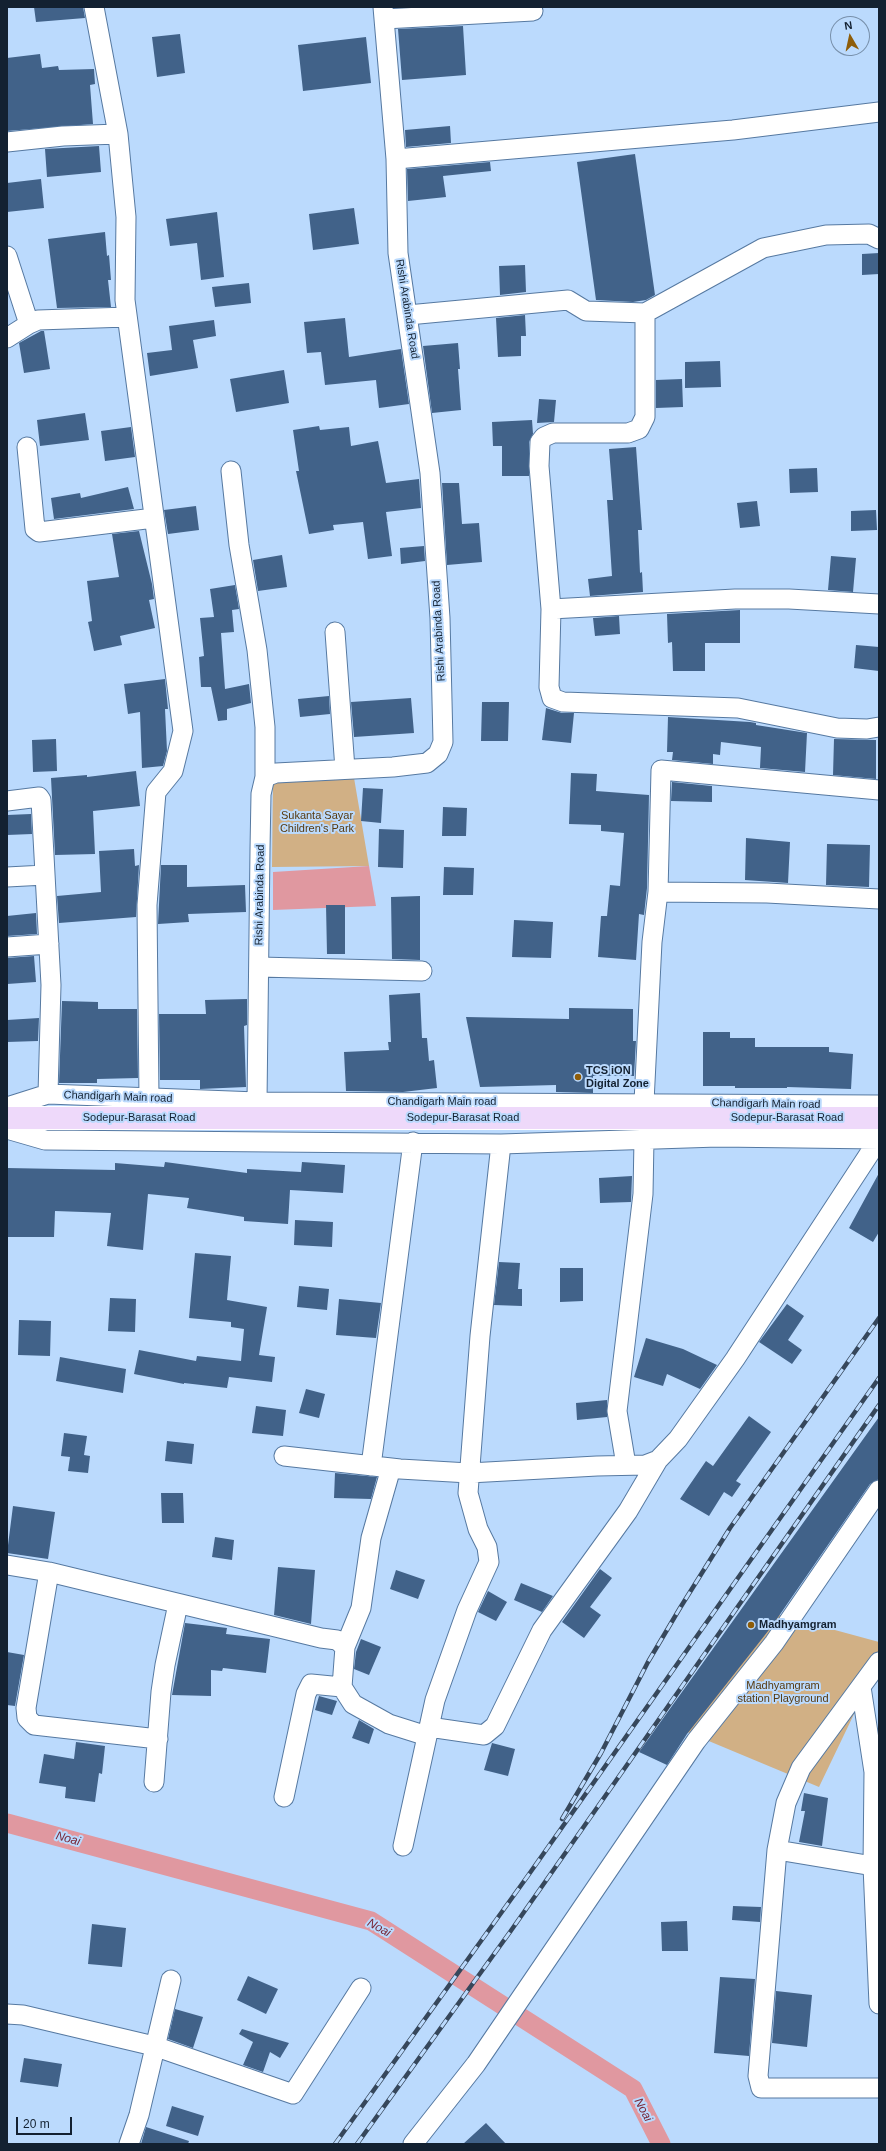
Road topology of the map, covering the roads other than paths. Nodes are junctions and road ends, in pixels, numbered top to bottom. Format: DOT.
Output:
graph roads {
  1 [pos="94,7"];
  2 [pos="533,12"];
  3 [pos="383,13"];
  4 [pos="879,112"];
  5 [pos="118,134"];
  6 [pos="7,142"];
  7 [pos="396,159"];
  8 [pos="879,239"];
  9 [pos="7,256"];
  10 [pos="645,313"];
  11 [pos="408,315"];
  12 [pos="127,317"];
  13 [pos="28,324"];
  14 [pos="7,338"];
  15 [pos="27,447"];
  16 [pos="231,471"];
  17 [pos="154,518"];
  18 [pos="879,604"];
  19 [pos="551,609"];
  20 [pos="335,632"];
  21 [pos="879,727"];
  22 [pos="345,769"];
  23 [pos="265,777"];
  24 [pos="879,790"];
  25 [pos="7,800"];
  26 [pos="45,875"];
  27 [pos="7,878"];
  28 [pos="658,892"];
  29 [pos="879,899"];
  30 [pos="49,944"];
  31 [pos="7,947"];
  32 [pos="259,967"];
  33 [pos="422,971"];
  34 [pos="48,1094"];
  35 [pos="149,1099"];
  36 [pos="257,1102"];
  37 [pos="644,1102"];
  38 [pos="879,1105"];
  39 [pos="7,1107"];
  40 [pos="7,1118"];
  41 [pos="879,1118"];
  42 [pos="7,1129"];
  43 [pos="644,1139"];
  44 [pos="879,1139"];
  45 [pos="413,1142"];
  46 [pos="501,1144"];
  47 [pos="284,1456"];
  48 [pos="658,1460"];
  49 [pos="626,1465"];
  50 [pos="371,1466"];
  51 [pos="391,1468"];
  52 [pos="469,1473"];
  53 [pos="879,1490"];
  54 [pos="7,1565"];
  55 [pos="49,1572"];
  56 [pos="178,1604"];
  57 [pos="345,1647"];
  58 [pos="879,1662"];
  59 [pos="342,1687"];
  60 [pos="861,1687"];
  61 [pos="428,1732"];
  62 [pos="158,1740"];
  63 [pos="154,1782"];
  64 [pos="284,1797"];
  65 [pos="403,1846"];
  66 [pos="777,1850"];
  67 [pos="873,1866"];
  68 [pos="171,1980"];
  69 [pos="361,1988"];
  70 [pos="879,2004"];
  71 [pos="7,2014"];
  72 [pos="154,2046"];
  73 [pos="879,2088"];
  74 [pos="129,2144"];
  75 [pos="413,2144"];
  1 -- 5 [label="street"];
  2 -- 3 [label="street"];
  3 -- 7 [label="street, Rishi Arabinda Road"];
  4 -- 7 [label="street"];
  5 -- 6 [label="street"];
  5 -- 12 [label="street"];
  7 -- 11 [label="street, Rishi Arabinda Road"];
  8 -- 10 [label="street"];
  9 -- 13 [label="street"];
  10 -- 11 [label="street"];
  10 -- 19 [label="street"];
  11 -- 22 [label="street, Rishi Arabinda Road"];
  12 -- 13 [label="street"];
  12 -- 17 [label="street"];
  13 -- 14 [label="street"];
  15 -- 17 [label="street"];
  16 -- 23 [label="street"];
  17 -- 35 [label="street"];
  18 -- 19 [label="street"];
  19 -- 21 [label="street"];
  20 -- 22 [label="street"];
  22 -- 23 [label="street, Rishi Arabinda Road"];
  23 -- 32 [label="street, Rishi Arabinda Road"];
  24 -- 28 [label="street"];
  25 -- 26 [label="street"];
  26 -- 27 [label="street"];
  26 -- 30 [label="street"];
  28 -- 29 [label="street"];
  28 -- 37 [label="street"];
  30 -- 31 [label="street"];
  30 -- 34 [label="street"];
  32 -- 33 [label="street"];
  32 -- 36 [label="street, Rishi Arabinda Road"];
  34 -- 35 [label="street, Chandigarh Main road"];
  34 -- 39 [label="street, Chandigarh Main road"];
  35 -- 36 [label="street, Chandigarh Main road"];
  36 -- 37 [label="street, Chandigarh Main road"];
  37 -- 38 [label="street, Chandigarh Main road"];
  40 -- 41 [label="main road, Sodepur-Barasat Road"];
  42 -- 45 [label="street"];
  43 -- 44 [label="street"];
  43 -- 46 [label="street"];
  43 -- 49 [label="street"];
  44 -- 48 [label="street"];
  45 -- 46 [label="street"];
  45 -- 50 [label="street"];
  46 -- 52 [label="street"];
  47 -- 50 [label="street"];
  48 -- 49 [label="street"];
  48 -- 61 [label="street"];
  49 -- 52 [label="street"];
  50 -- 51 [label="street"];
  51 -- 52 [label="street"];
  51 -- 57 [label="street"];
  52 -- 61 [label="street"];
  53 -- 75 [label="street"];
  54 -- 55 [label="street"];
  55 -- 56 [label="street"];
  55 -- 62 [label="street"];
  56 -- 57 [label="street"];
  56 -- 62 [label="street"];
  57 -- 59 [label="street"];
  58 -- 60 [label="street"];
  59 -- 61 [label="street"];
  59 -- 64 [label="street"];
  60 -- 66 [label="street"];
  60 -- 67 [label="street"];
  61 -- 65 [label="street"];
  62 -- 63 [label="street"];
  66 -- 67 [label="street"];
  66 -- 73 [label="street"];
  67 -- 70 [label="street"];
  68 -- 72 [label="street"];
  69 -- 72 [label="street"];
  71 -- 72 [label="street"];
  72 -- 74 [label="street"];
}
